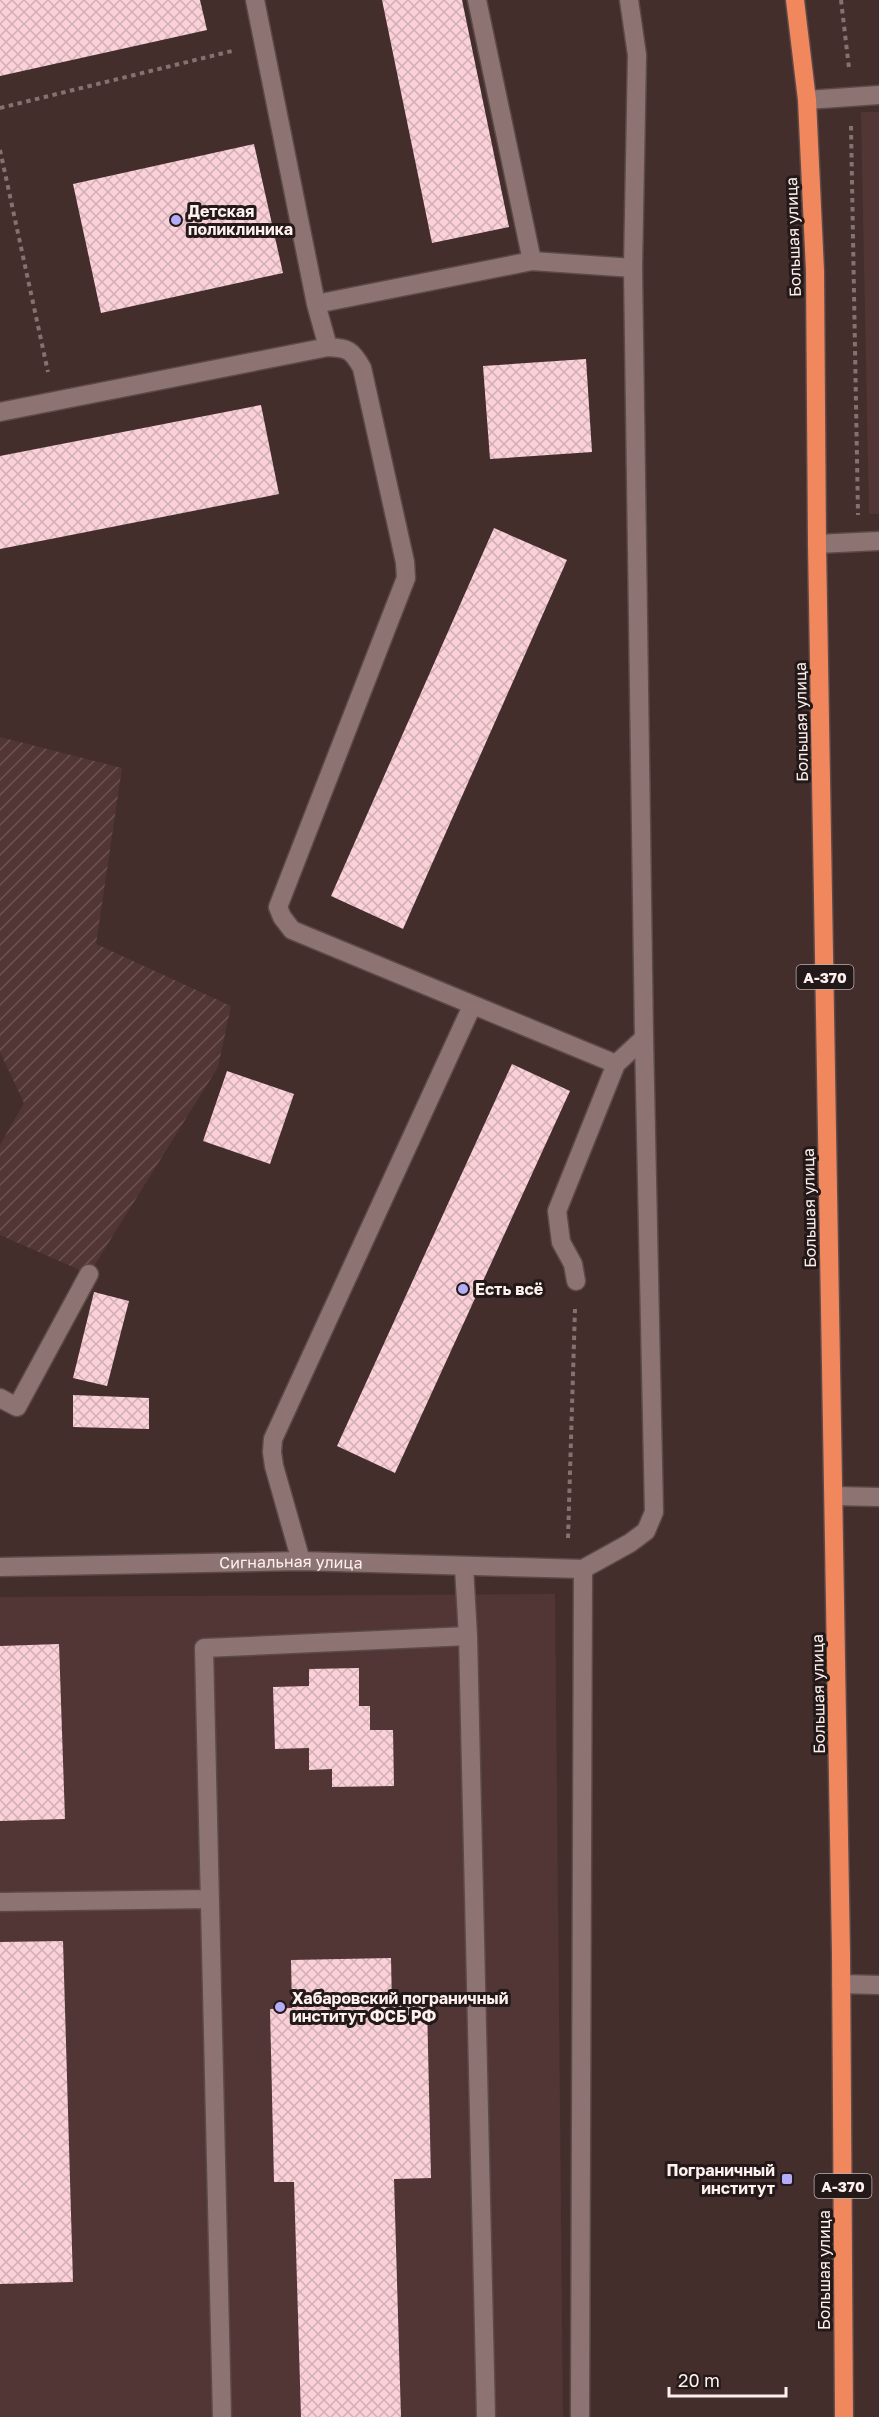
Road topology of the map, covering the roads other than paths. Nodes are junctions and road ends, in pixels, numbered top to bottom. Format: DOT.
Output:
graph roads {
  1 [pos="255,0"];
  2 [pos="477,0"];
  3 [pos="629,0"];
  4 [pos="795,0"];
  5 [pos="879,95"];
  6 [pos="807,100"];
  7 [pos="532,261"];
  8 [pos="633,268"];
  9 [pos="316,304"];
  10 [pos="328,347"];
  11 [pos="0,412"];
  12 [pos="879,541"];
  13 [pos="818,544"];
  14 [pos="472,1006"];
  15 [pos="644,1038"];
  16 [pos="616,1064"];
  17 [pos="89,1274"];
  18 [pos="576,1281"];
  19 [pos="0,1398"];
  20 [pos="834,1496"];
  21 [pos="879,1497"];
  22 [pos="301,1561"];
  23 [pos="0,1567"];
  24 [pos="464,1567"];
  25 [pos="575,1569"];
  26 [pos="468,1636"];
  27 [pos="209,1899"];
  28 [pos="0,1902"];
  29 [pos="841,1984"];
  30 [pos="879,1985"];
  31 [pos="222,2417"];
  32 [pos="486,2417"];
  33 [pos="580,2417"];
  34 [pos="844,2417"];
  1 -- 9 [label="street"];
  2 -- 7 [label="street"];
  3 -- 8 [label="street"];
  4 -- 6 [label="highway, Большая улица / А-370"];
  5 -- 6 [label="street"];
  6 -- 13 [label="highway, Большая улица / А-370"];
  7 -- 8 [label="street"];
  7 -- 9 [label="street"];
  8 -- 15 [label="street"];
  9 -- 10 [label="street"];
  10 -- 11 [label="street"];
  10 -- 14 [label="street"];
  12 -- 13 [label="street"];
  13 -- 20 [label="highway, Большая улица / А-370"];
  14 -- 16 [label="street"];
  14 -- 22 [label="street"];
  15 -- 16 [label="street"];
  15 -- 25 [label="street"];
  16 -- 18 [label="street"];
  17 -- 19 [label="street"];
  20 -- 21 [label="street"];
  20 -- 29 [label="highway, Большая улица / А-370"];
  22 -- 23 [label="street, Сигнальная улица"];
  22 -- 24 [label="street, Сигнальная улица"];
  24 -- 25 [label="street, Сигнальная улица"];
  24 -- 26 [label="street"];
  25 -- 33 [label="street"];
  26 -- 27 [label="street"];
  26 -- 32 [label="street"];
  27 -- 28 [label="street"];
  27 -- 31 [label="street"];
  29 -- 30 [label="street"];
  29 -- 34 [label="highway, Большая улица / А-370"];
}
